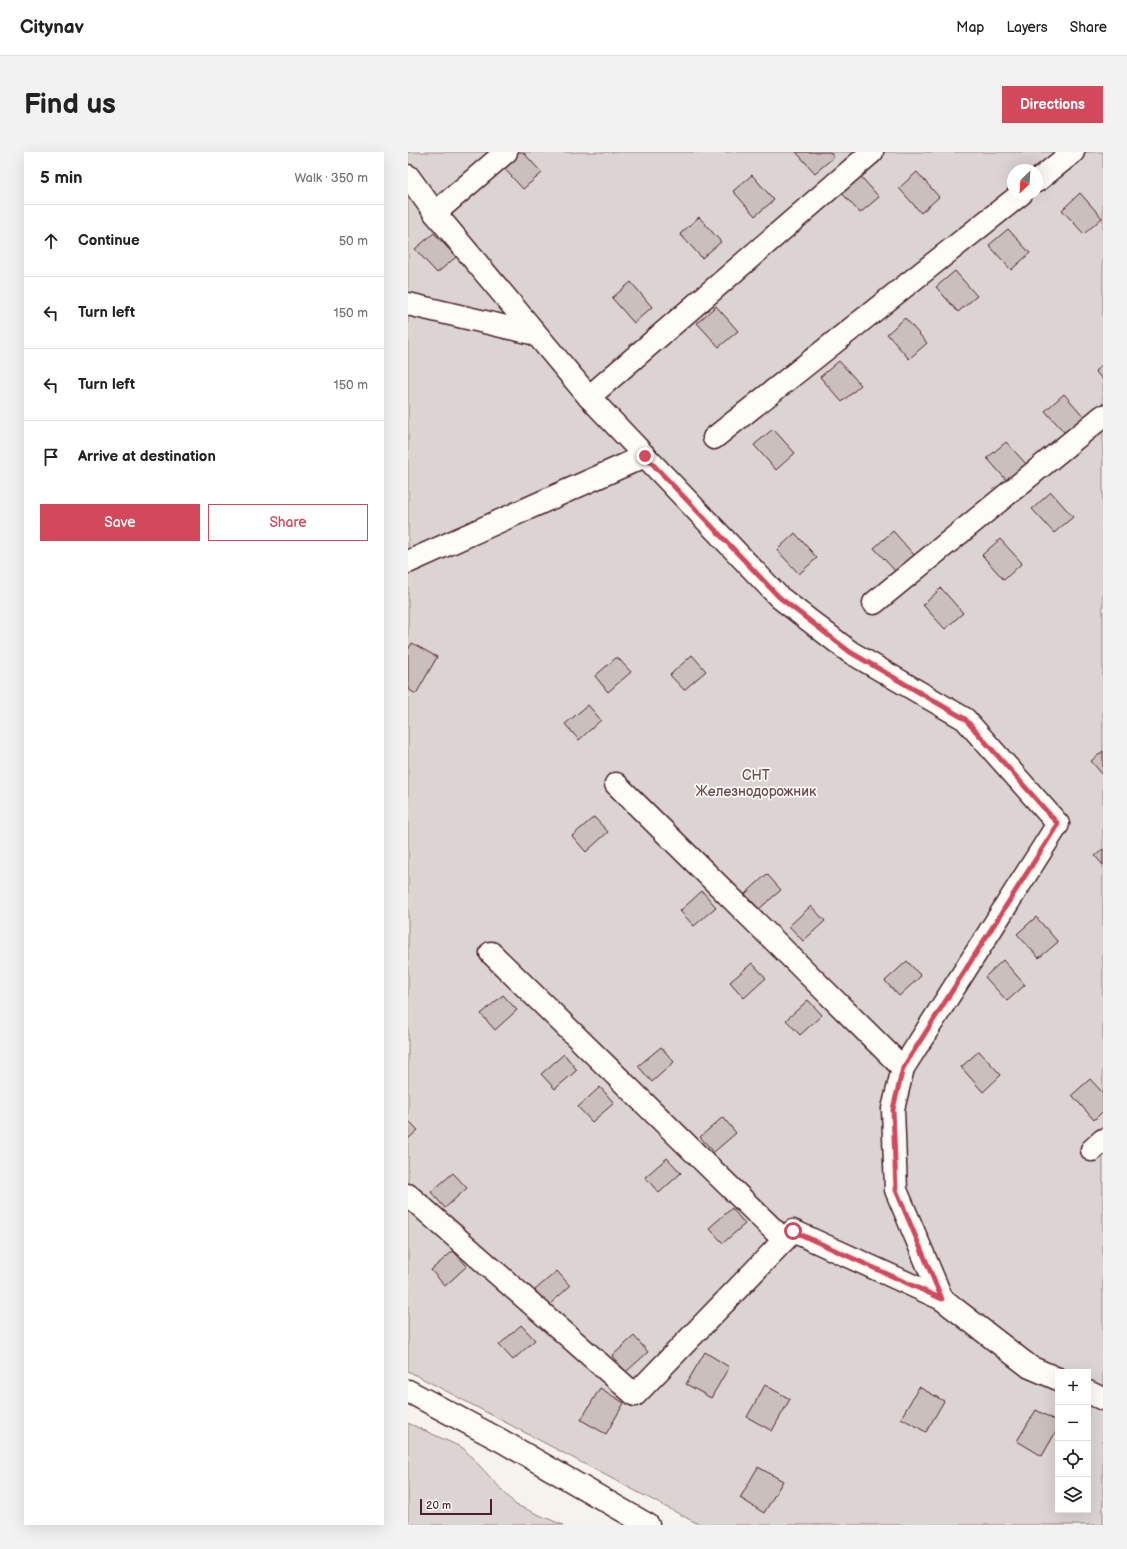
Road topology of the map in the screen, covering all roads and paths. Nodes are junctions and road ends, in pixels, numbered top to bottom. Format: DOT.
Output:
graph roads {
  1 [pos="506,152"];
  2 [pos="872,152"];
  3 [pos="1073,152"];
  4 [pos="408,176"];
  5 [pos="1043,176"];
  6 [pos="1013,200"];
  7 [pos="435,213"];
  8 [pos="408,304"];
  9 [pos="536,334"];
  10 [pos="589,398"];
  11 [pos="1103,416"];
  12 [pos="714,438"];
  13 [pos="645,456"];
  14 [pos="408,562"];
  15 [pos="874,603"];
  16 [pos="616,784"];
  17 [pos="492,953"];
  18 [pos="903,1068"];
  19 [pos="408,1195"];
  20 [pos="784,1240"];
  21 [pos="942,1299"];
  22 [pos="1055,1378"];
  23 [pos="408,1391"];
  24 [pos="1091,1393"];
  25 [pos="1103,1399"];
  26 [pos="648,1525"];
  1 -- 7 [label="street"];
  2 -- 10 [label="street"];
  3 -- 5 [label="street"];
  4 -- 7 [label="street"];
  6 -- 12 [label="street"];
  7 -- 9 [label="street"];
  8 -- 9 [label="street"];
  9 -- 10 [label="street"];
  10 -- 13 [label="street"];
  11 -- 15 [label="street"];
  13 -- 14 [label="street"];
  13 -- 18 [label="street"];
  16 -- 18 [label="street"];
  17 -- 20 [label="street"];
  18 -- 21 [label="street"];
  19 -- 20 [label="street"];
  20 -- 21 [label="street"];
  21 -- 22 [label="street"];
  23 -- 26 [label="street"];
  24 -- 25 [label="street"];
}
